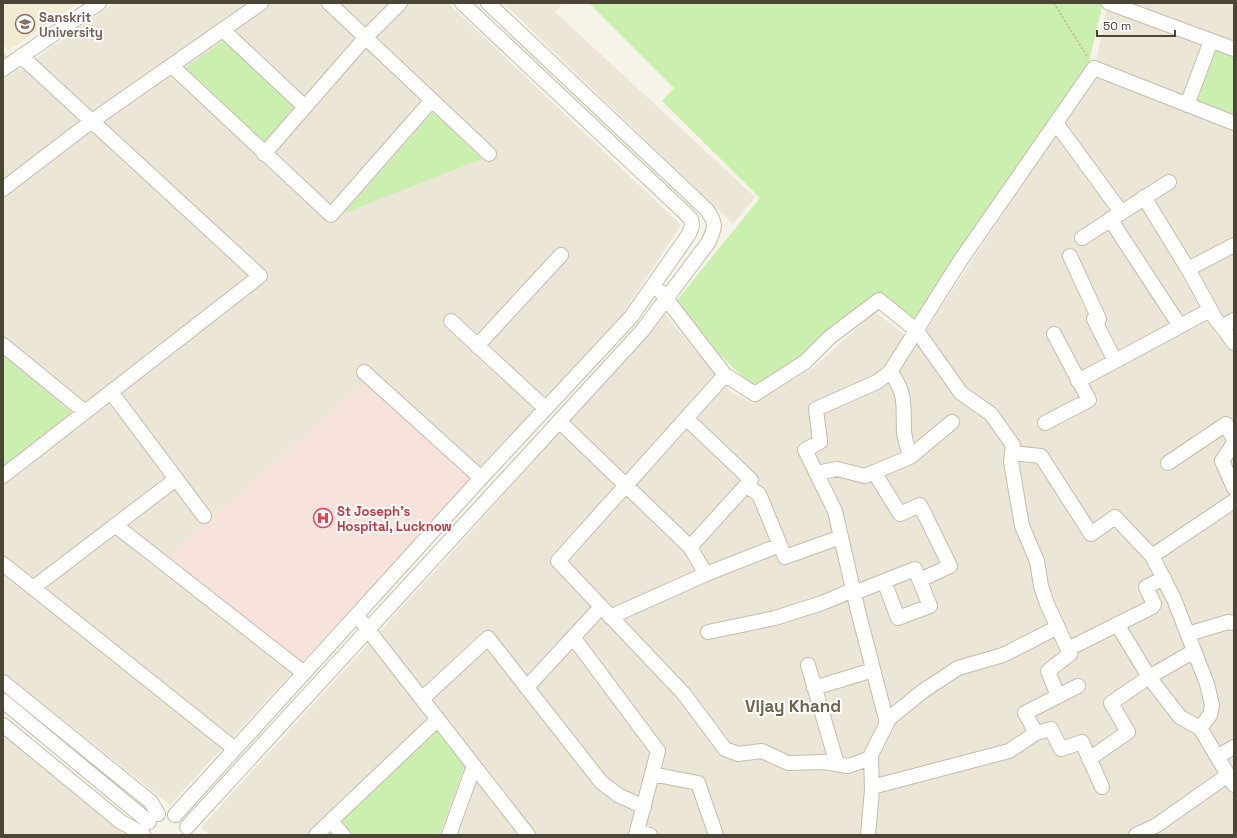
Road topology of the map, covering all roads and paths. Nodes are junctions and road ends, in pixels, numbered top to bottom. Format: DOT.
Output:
graph roads {
  1 [pos="99,3"];
  2 [pos="261,3"];
  3 [pos="329,3"];
  4 [pos="400,3"];
  5 [pos="462,3"];
  6 [pos="488,3"];
  7 [pos="1054,3"];
  8 [pos="1109,3"];
  9 [pos="223,30"];
  10 [pos="366,38"];
  11 [pos="1211,40"];
  12 [pos="1234,49"];
  13 [pos="21,56"];
  14 [pos="172,66"];
  15 [pos="1094,68"];
  16 [pos="3,69"];
  17 [pos="432,100"];
  18 [pos="1187,105"];
  19 [pos="305,107"];
  20 [pos="92,121"];
  21 [pos="1056,123"];
  22 [pos="1234,123"];
  23 [pos="264,154"];
  24 [pos="490,154"];
  25 [pos="1169,182"];
  26 [pos="3,189"];
  27 [pos="1144,197"];
  28 [pos="1115,216"];
  29 [pos="1082,238"];
  30 [pos="1234,245"];
  31 [pos="561,255"];
  32 [pos="1070,256"];
  33 [pos="1188,269"];
  34 [pos="654,285"];
  35 [pos="666,298"];
  36 [pos="1210,310"];
  37 [pos="1234,320"];
  38 [pos="451,321"];
  39 [pos="1180,326"];
  40 [pos="1222,327"];
  41 [pos="917,331"];
  42 [pos="1054,334"];
  43 [pos="1234,343"];
  44 [pos="477,346"];
  45 [pos="4,347"];
  46 [pos="1115,361"];
  47 [pos="364,372"];
  48 [pos="890,372"];
  49 [pos="725,375"];
  50 [pos="1078,381"];
  51 [pos="111,392"];
  52 [pos="545,408"];
  53 [pos="85,412"];
  54 [pos="686,418"];
  55 [pos="559,421"];
  56 [pos="952,422"];
  57 [pos="1045,423"];
  58 [pos="1234,441"];
  59 [pos="1012,453"];
  60 [pos="910,457"];
  61 [pos="1168,463"];
  62 [pos="874,472"];
  63 [pos="816,473"];
  64 [pos="3,476"];
  65 [pos="176,478"];
  66 [pos="481,478"];
  67 [pos="627,485"];
  68 [pos="746,486"];
  69 [pos="1234,488"];
  70 [pos="1234,500"];
  71 [pos="204,516"];
  72 [pos="115,525"];
  73 [pos="841,537"];
  74 [pos="780,544"];
  75 [pos="690,547"];
  76 [pos="1152,556"];
  77 [pos="3,564"];
  78 [pos="706,574"];
  79 [pos="1164,578"];
  80 [pos="920,580"];
  81 [pos="884,581"];
  82 [pos="33,588"];
  83 [pos="853,591"];
  84 [pos="605,612"];
  85 [pos="356,615"];
  86 [pos="1234,623"];
  87 [pos="1117,624"];
  88 [pos="1058,627"];
  89 [pos="368,629"];
  90 [pos="708,632"];
  91 [pos="1188,634"];
  92 [pos="573,637"];
  93 [pos="1068,649"];
  94 [pos="1194,651"];
  95 [pos="808,665"];
  96 [pos="873,670"];
  97 [pos="304,673"];
  98 [pos="1149,677"];
  99 [pos="3,682"];
  100 [pos="1078,686"];
  101 [pos="527,687"];
  102 [pos="814,688"];
  103 [pos="1058,696"];
  104 [pos="422,699"];
  105 [pos="3,701"];
  106 [pos="438,719"];
  107 [pos="886,721"];
  108 [pos="3,725"];
  109 [pos="1200,728"];
  110 [pos="1036,733"];
  111 [pos="1234,747"];
  112 [pos="235,749"];
  113 [pos="1217,757"];
  114 [pos="871,758"];
  115 [pos="1089,759"];
  116 [pos="837,764"];
  117 [pos="474,766"];
  118 [pos="652,774"];
  119 [pos="1231,780"];
  120 [pos="872,787"];
  121 [pos="1102,787"];
  122 [pos="644,807"];
  123 [pos="176,815"];
  124 [pos="331,821"];
  125 [pos="148,826"];
  126 [pos="1160,830"];
  127 [pos="188,831"];
  128 [pos="641,834"];
  129 [pos="316,835"];
  130 [pos="342,835"];
  131 [pos="449,835"];
  132 [pos="528,835"];
  133 [pos="716,835"];
  134 [pos="868,835"];
  135 [pos="1136,835"];
  1 -- 13 [label="street"];
  2 -- 9 [label="street"];
  3 -- 10 [label="street"];
  4 -- 10 [label="street"];
  5 -- 34 [label="street"];
  6 -- 35 [label="street"];
  7 -- 15 [label="path"];
  8 -- 11 [label="street"];
  9 -- 14 [label="street"];
  9 -- 19 [label="street"];
  10 -- 17 [label="street"];
  10 -- 19 [label="street"];
  11 -- 12 [label="street"];
  11 -- 18 [label="street"];
  13 -- 16 [label="street"];
  13 -- 20 [label="street"];
  14 -- 20 [label="street"];
  14 -- 23 [label="street"];
  15 -- 18 [label="street"];
  15 -- 21 [label="street"];
  17 -- 23 [label="street"];
  17 -- 24 [label="street"];
  18 -- 22 [label="street"];
  19 -- 23 [label="street"];
  20 -- 26 [label="street"];
  20 -- 51 [label="street"];
  21 -- 28 [label="street"];
  21 -- 41 [label="street"];
  25 -- 27 [label="street"];
  27 -- 28 [label="street"];
  27 -- 33 [label="street"];
  28 -- 29 [label="street"];
  28 -- 39 [label="street"];
  30 -- 33 [label="street"];
  31 -- 44 [label="street"];
  32 -- 46 [label="street"];
  33 -- 36 [label="street"];
  34 -- 35 [label="street"];
  34 -- 52 [label="street"];
  35 -- 49 [label="street"];
  35 -- 55 [label="street"];
  36 -- 39 [label="street"];
  36 -- 40 [label="street"];
  37 -- 40 [label="street"];
  38 -- 44 [label="street"];
  39 -- 46 [label="street"];
  40 -- 43 [label="street"];
  41 -- 48 [label="street"];
  41 -- 49 [label="street"];
  41 -- 59 [label="street"];
  42 -- 50 [label="street"];
  44 -- 52 [label="street"];
  45 -- 53 [label="street"];
  46 -- 50 [label="street"];
  47 -- 66 [label="street"];
  48 -- 60 [label="street"];
  48 -- 63 [label="street"];
  49 -- 54 [label="street"];
  50 -- 57 [label="street"];
  51 -- 53 [label="street"];
  51 -- 65 [label="street"];
  52 -- 66 [label="street"];
  53 -- 64 [label="street"];
  54 -- 67 [label="street"];
  54 -- 68 [label="street"];
  55 -- 67 [label="street"];
  55 -- 89 [label="street"];
  56 -- 60 [label="street"];
  58 -- 61 [label="street"];
  58 -- 69 [label="street"];
  59 -- 76 [label="street"];
  59 -- 88 [label="street"];
  60 -- 62 [label="street"];
  62 -- 63 [label="street"];
  62 -- 80 [label="street"];
  63 -- 73 [label="street"];
  65 -- 71 [label="street"];
  65 -- 72 [label="street"];
  66 -- 85 [label="street"];
  67 -- 75 [label="street"];
  67 -- 84 [label="street"];
  68 -- 74 [label="street"];
  68 -- 75 [label="street"];
  70 -- 76 [label="street"];
  72 -- 82 [label="street"];
  72 -- 97 [label="street"];
  73 -- 74 [label="street"];
  73 -- 83 [label="street"];
  74 -- 78 [label="street"];
  75 -- 78 [label="street"];
  76 -- 79 [label="street"];
  77 -- 82 [label="street"];
  78 -- 84 [label="street"];
  79 -- 87 [label="street"];
  79 -- 91 [label="street"];
  80 -- 81 [label="street"];
  80 -- 81 [label="street"];
  81 -- 83 [label="street"];
  82 -- 112 [label="street"];
  83 -- 90 [label="street"];
  83 -- 96 [label="street"];
  84 -- 92 [label="street"];
  84 -- 116 [label="street"];
  85 -- 89 [label="street"];
  85 -- 97 [label="street"];
  86 -- 91 [label="street"];
  87 -- 93 [label="street"];
  87 -- 98 [label="street"];
  88 -- 93 [label="street"];
  88 -- 107 [label="street"];
  89 -- 104 [label="street"];
  89 -- 127 [label="street"];
  91 -- 94 [label="street"];
  92 -- 101 [label="street"];
  92 -- 118 [label="street"];
  93 -- 103 [label="street"];
  94 -- 98 [label="street"];
  94 -- 109 [label="street"];
  95 -- 102 [label="street"];
  96 -- 102 [label="street"];
  96 -- 107 [label="street"];
  97 -- 112 [label="street"];
  98 -- 109 [label="street"];
  98 -- 115 [label="street"];
  99 -- 125 [label="street"];
  100 -- 103 [label="street"];
  101 -- 104 [label="street"];
  101 -- 122 [label="street"];
  102 -- 116 [label="street"];
  103 -- 110 [label="street"];
  104 -- 106 [label="street"];
  105 -- 125 [label="street"];
  106 -- 117 [label="street"];
  106 -- 124 [label="street"];
  107 -- 114 [label="street"];
  108 -- 125 [label="street"];
  109 -- 113 [label="street"];
  110 -- 115 [label="street"];
  110 -- 120 [label="street"];
  111 -- 113 [label="street"];
  112 -- 123 [label="street"];
  113 -- 119 [label="street"];
  114 -- 116 [label="street"];
  114 -- 120 [label="street"];
  115 -- 121 [label="street"];
  117 -- 131 [label="street"];
  117 -- 132 [label="street"];
  118 -- 122 [label="street"];
  118 -- 133 [label="street"];
  119 -- 126 [label="street"];
  120 -- 134 [label="street"];
  122 -- 128 [label="street"];
  123 -- 125 [label="street"];
  123 -- 127 [label="street"];
  124 -- 129 [label="street"];
  124 -- 130 [label="street"];
  126 -- 135 [label="street"];
}
